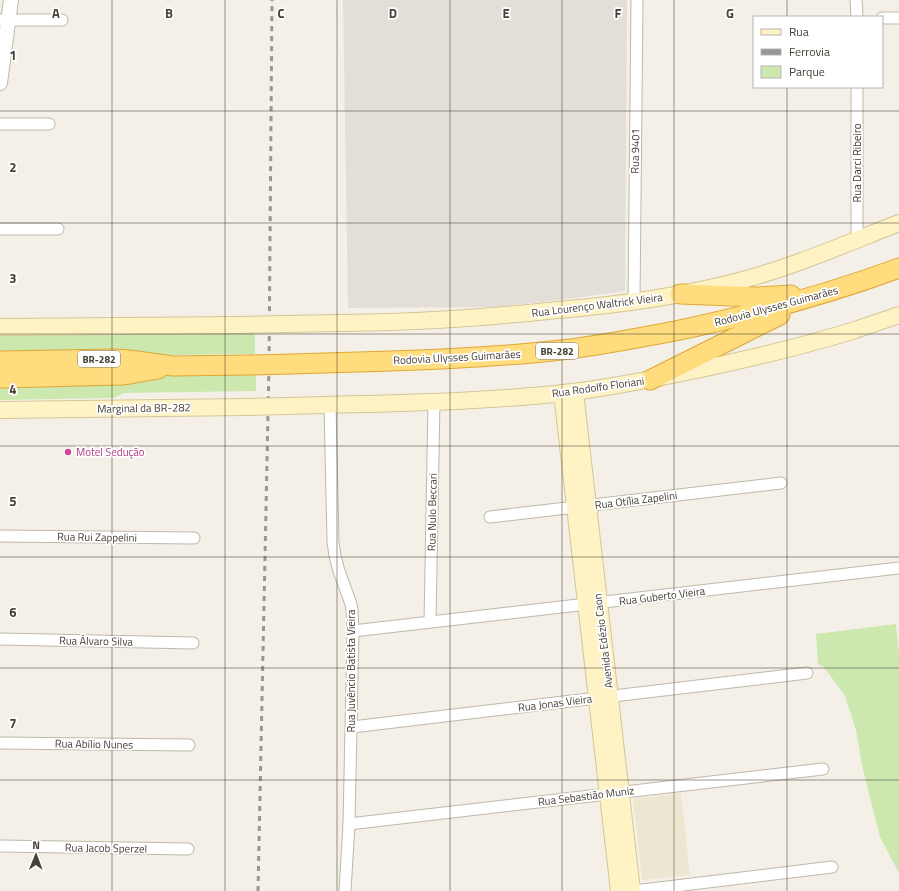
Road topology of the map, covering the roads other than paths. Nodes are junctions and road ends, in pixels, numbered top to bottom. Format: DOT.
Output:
graph roads {
  1 [pos="11,0"];
  2 [pos="637,0"];
  3 [pos="856,0"];
  4 [pos="856,16"];
  5 [pos="883,18"];
  6 [pos="899,18"];
  7 [pos="4,20"];
  8 [pos="62,20"];
  9 [pos="0,83"];
  10 [pos="857,88"];
  11 [pos="0,124"];
  12 [pos="49,124"];
  13 [pos="899,223"];
  14 [pos="0,229"];
  15 [pos="58,229"];
  16 [pos="857,239"];
  17 [pos="899,268"];
  18 [pos="863,281"];
  19 [pos="680,294"];
  20 [pos="817,296"];
  21 [pos="634,302"];
  22 [pos="899,314"];
  23 [pos="0,327"];
  24 [pos="0,361"];
  25 [pos="173,366"];
  26 [pos="0,378"];
  27 [pos="650,380"];
  28 [pos="569,392"];
  29 [pos="434,401"];
  30 [pos="330,405"];
  31 [pos="289,406"];
  32 [pos="0,410"];
  33 [pos="781,483"];
  34 [pos="582,506"];
  35 [pos="490,517"];
  36 [pos="0,536"];
  37 [pos="194,538"];
  38 [pos="899,568"];
  39 [pos="593,604"];
  40 [pos="430,622"];
  41 [pos="353,631"];
  42 [pos="0,639"];
  43 [pos="193,643"];
  44 [pos="806,673"];
  45 [pos="603,697"];
  46 [pos="352,727"];
  47 [pos="0,743"];
  48 [pos="189,746"];
  49 [pos="823,769"];
  50 [pos="614,793"];
  51 [pos="349,824"];
  52 [pos="0,846"];
  53 [pos="188,849"];
  54 [pos="832,867"];
  55 [pos="345,891"];
  56 [pos="619,891"];
  57 [pos="633,891"];
  1 -- 7 [label="street"];
  2 -- 21 [label="street, Rua 9401"];
  3 -- 4 [label="street"];
  5 -- 6 [label="street"];
  7 -- 8 [label="street"];
  7 -- 9 [label="street"];
  10 -- 16 [label="street, Rua Darci Ribeiro"];
  11 -- 12 [label="street"];
  13 -- 16 [label="main road, Rua Lourenço Waltrick Vieira"];
  14 -- 15 [label="street"];
  16 -- 19 [label="main road, Rua Lourenço Waltrick Vieira"];
  17 -- 18 [label="highway, Rodovia Ulysses Guimarães / BR-282"];
  18 -- 19 [label="highway"];
  18 -- 20 [label="highway, Rodovia Ulysses Guimarães / BR-282"];
  19 -- 21 [label="main road, Rua Lourenço Waltrick Vieira"];
  20 -- 25 [label="highway, Rodovia Ulysses Guimarães / BR-282, bridge"];
  20 -- 27 [label="highway"];
  21 -- 23 [label="main road, Rua Lourenço Waltrick Vieira, bridge"];
  22 -- 27 [label="main road, Rua Rodolfo Floriani"];
  24 -- 25 [label="highway, Rodovia Ulysses Guimarães / BR-282"];
  25 -- 26 [label="highway, Rodovia Ulysses Guimarães / BR-282"];
  27 -- 28 [label="main road, Rua Rodolfo Floriani"];
  28 -- 29 [label="main road, Rua Rodolfo Floriani"];
  28 -- 34 [label="main road, Avenida Edézio Caon"];
  29 -- 30 [label="main road, Rua Rodolfo Floriani"];
  29 -- 40 [label="street, Rua Nulo Beccari"];
  30 -- 31 [label="main road, Rua Rodolfo Floriani"];
  30 -- 41 [label="street, Rua Juvêncio Batista Vieira"];
  31 -- 32 [label="main road, Marginal da BR-282, bridge"];
  33 -- 34 [label="street, Rua Otília Zapelini"];
  34 -- 35 [label="street, Rua Otília Zapelini"];
  34 -- 39 [label="main road, Avenida Edézio Caon"];
  36 -- 37 [label="street, Rua Rui Zappelini"];
  38 -- 39 [label="street, Rua Guberto Vieira"];
  39 -- 40 [label="street, Rua Guberto Vieira"];
  39 -- 45 [label="main road, Avenida Edézio Caon"];
  40 -- 41 [label="street, Rua Guberto Vieira"];
  41 -- 46 [label="street, Rua Juvêncio Batista Vieira"];
  42 -- 43 [label="street, Rua Álvaro Silva"];
  44 -- 45 [label="street, Rua Jonas Vieira"];
  45 -- 46 [label="street, Rua Jonas Vieira"];
  45 -- 50 [label="main road, Avenida Edézio Caon"];
  46 -- 51 [label="street, Rua Juvêncio Batista Vieira"];
  47 -- 48 [label="street, Rua Abílio Nunes"];
  49 -- 50 [label="street, Rua Sebastião Muniz"];
  50 -- 51 [label="street, Rua Sebastião Muniz"];
  50 -- 56 [label="main road, Avenida Edézio Caon"];
  50 -- 57 [label="main road, Avenida Edézio Caon"];
  51 -- 55 [label="street, Rua Juvêncio Batista Vieira"];
  52 -- 53 [label="street, Rua Jacob Sperzel"];
  54 -- 57 [label="street"];
}
